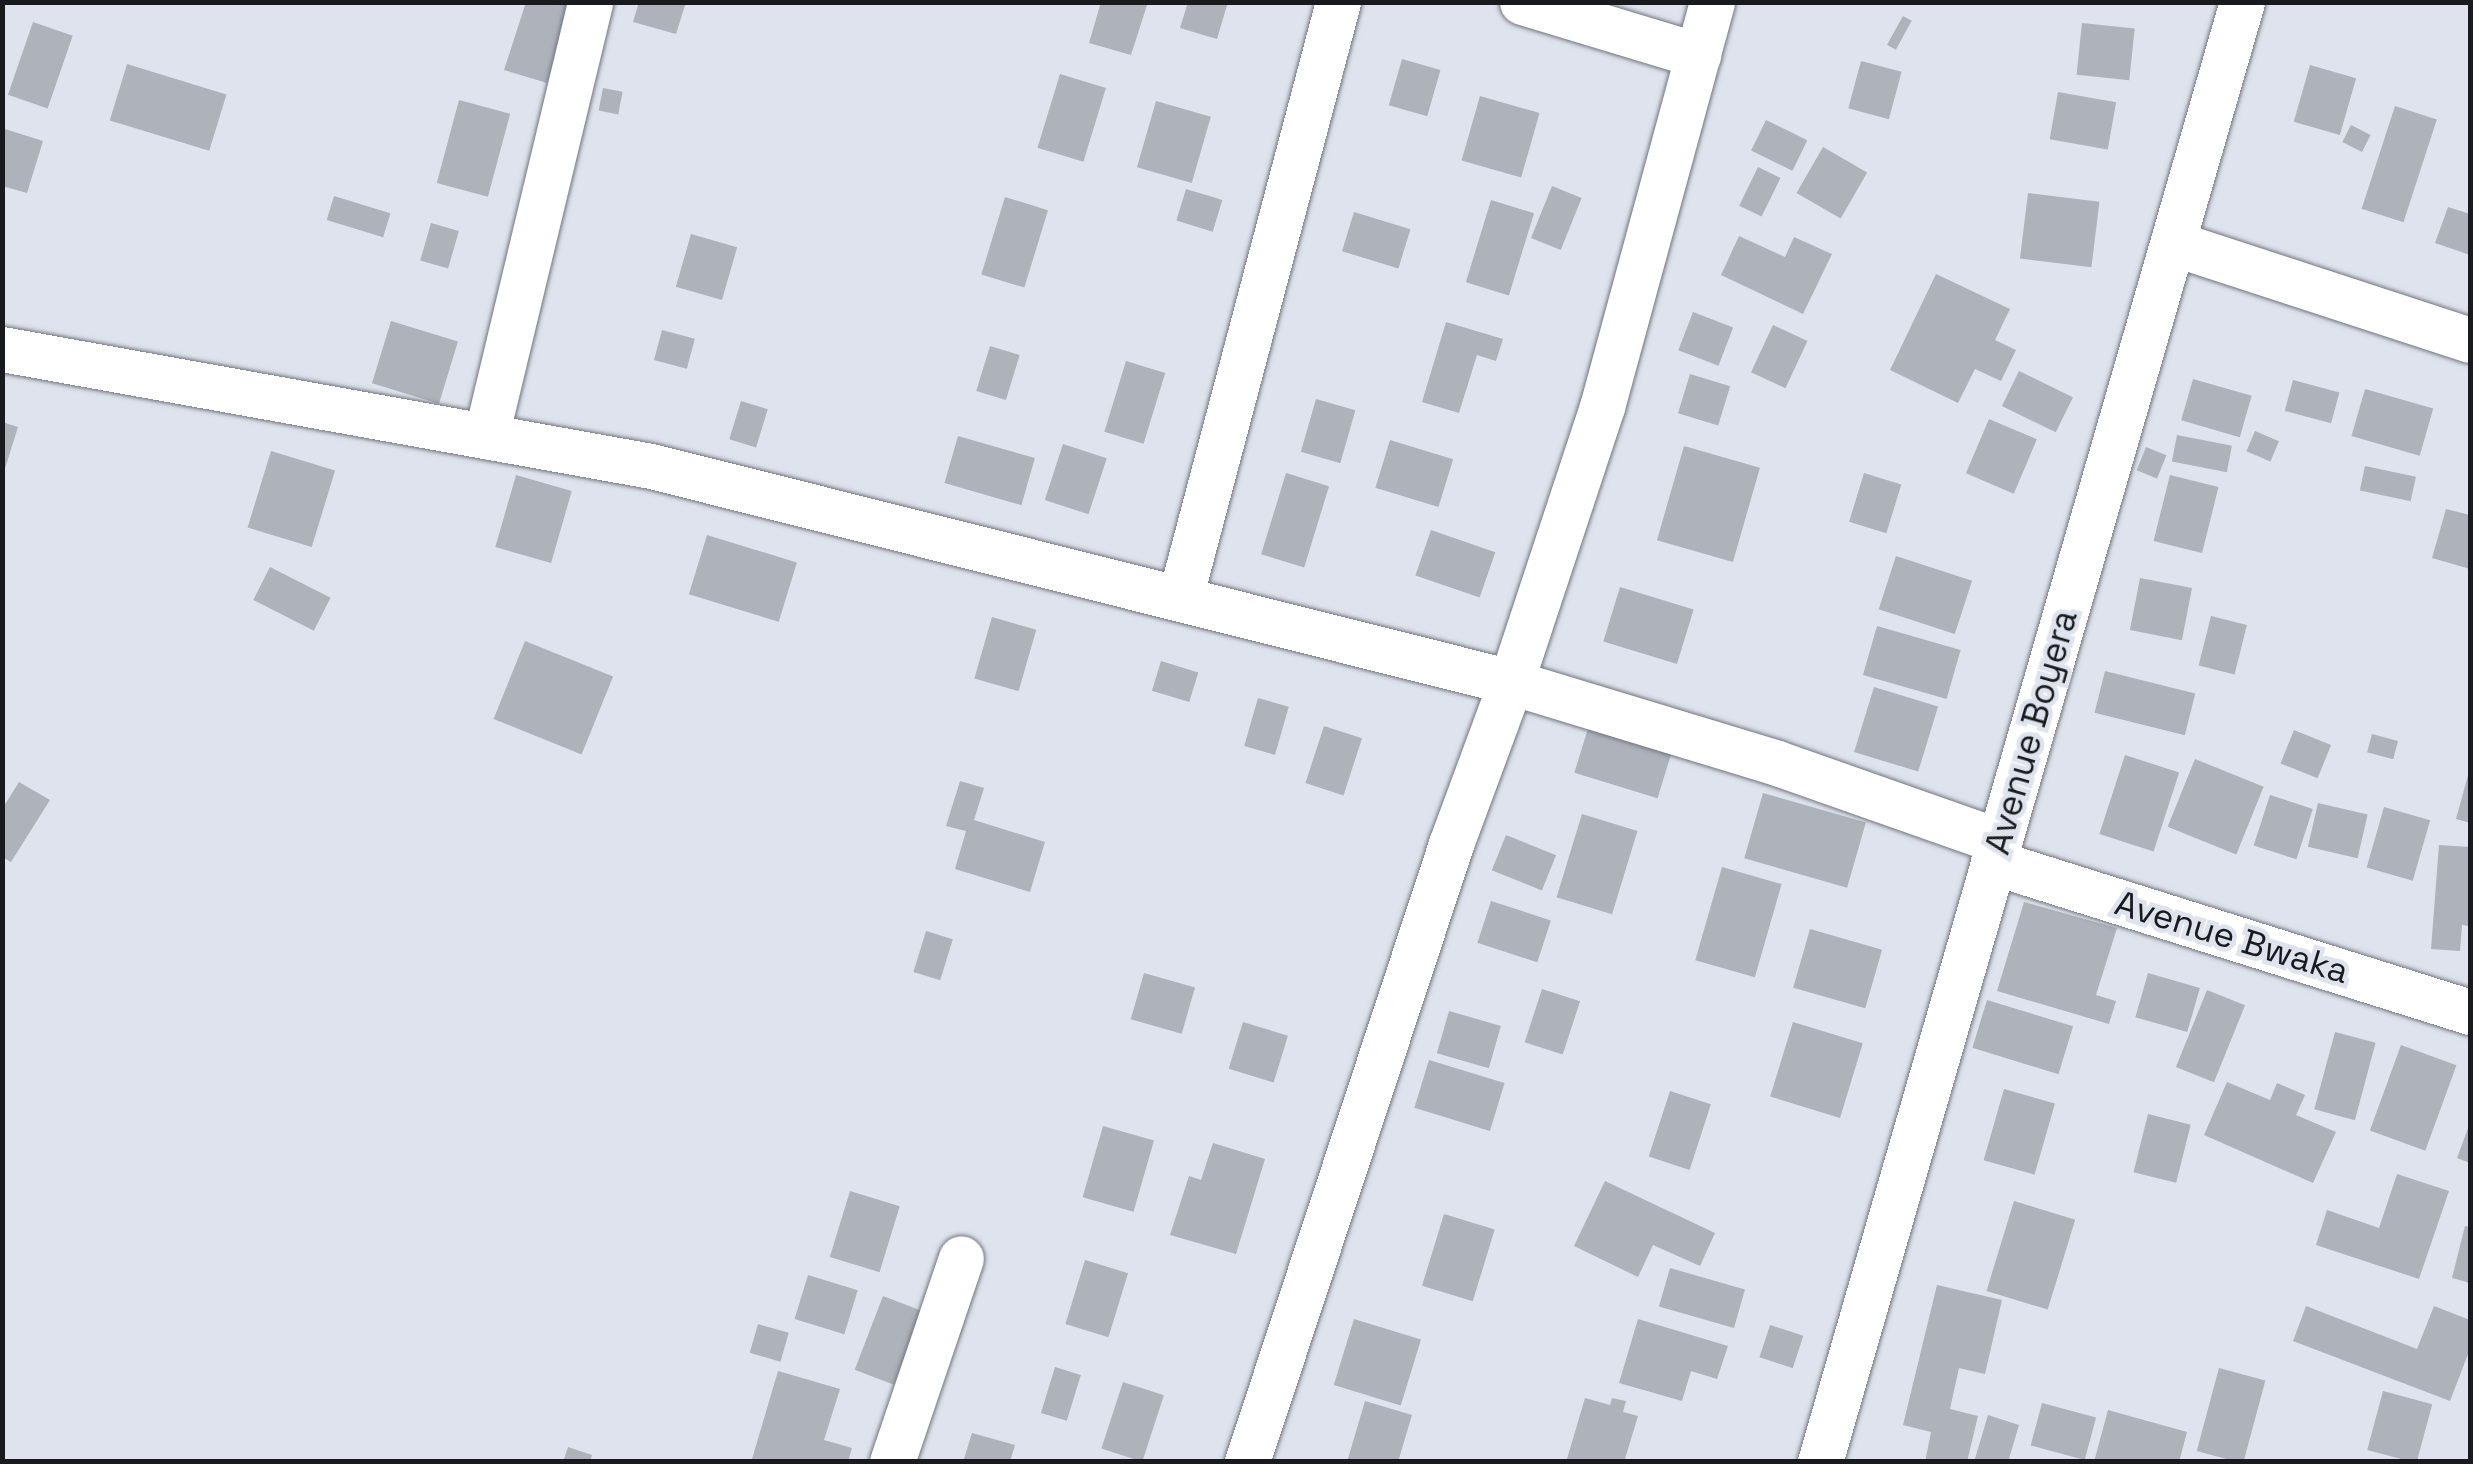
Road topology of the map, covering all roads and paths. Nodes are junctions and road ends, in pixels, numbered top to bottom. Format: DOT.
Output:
graph roads {
  1 [pos="590,2"];
  2 [pos="1338,2"];
  3 [pos="1522,2"];
  4 [pos="1712,2"];
  5 [pos="2242,2"];
  6 [pos="1698,54"];
  7 [pos="2172,243"];
  8 [pos="2470,340"];
  9 [pos="2,349"];
  10 [pos="486,436"];
  11 [pos="1180,598"];
  12 [pos="1511,682"];
  13 [pos="1996,852"];
  14 [pos="2470,1012"];
  15 [pos="961,1258"];
  16 [pos="892,1462"];
  17 [pos="1247,1462"];
  18 [pos="1820,1462"];
  1 -- 10 [label="street"];
  2 -- 11 [label="street"];
  3 -- 6 [label="street"];
  4 -- 6 [label="street"];
  5 -- 7 [label="street, Avenue Boyera"];
  6 -- 12 [label="street"];
  7 -- 8 [label="street"];
  7 -- 13 [label="street, Avenue Boyera"];
  9 -- 10 [label="street, Avenue Bwaka"];
  10 -- 11 [label="street, Avenue Bwaka"];
  11 -- 12 [label="street, Avenue Bwaka"];
  12 -- 13 [label="street, Avenue Bwaka"];
  12 -- 17 [label="street"];
  13 -- 14 [label="street, Avenue Bwaka"];
  13 -- 18 [label="street, Avenue Boyera"];
  15 -- 16 [label="street"];
}
